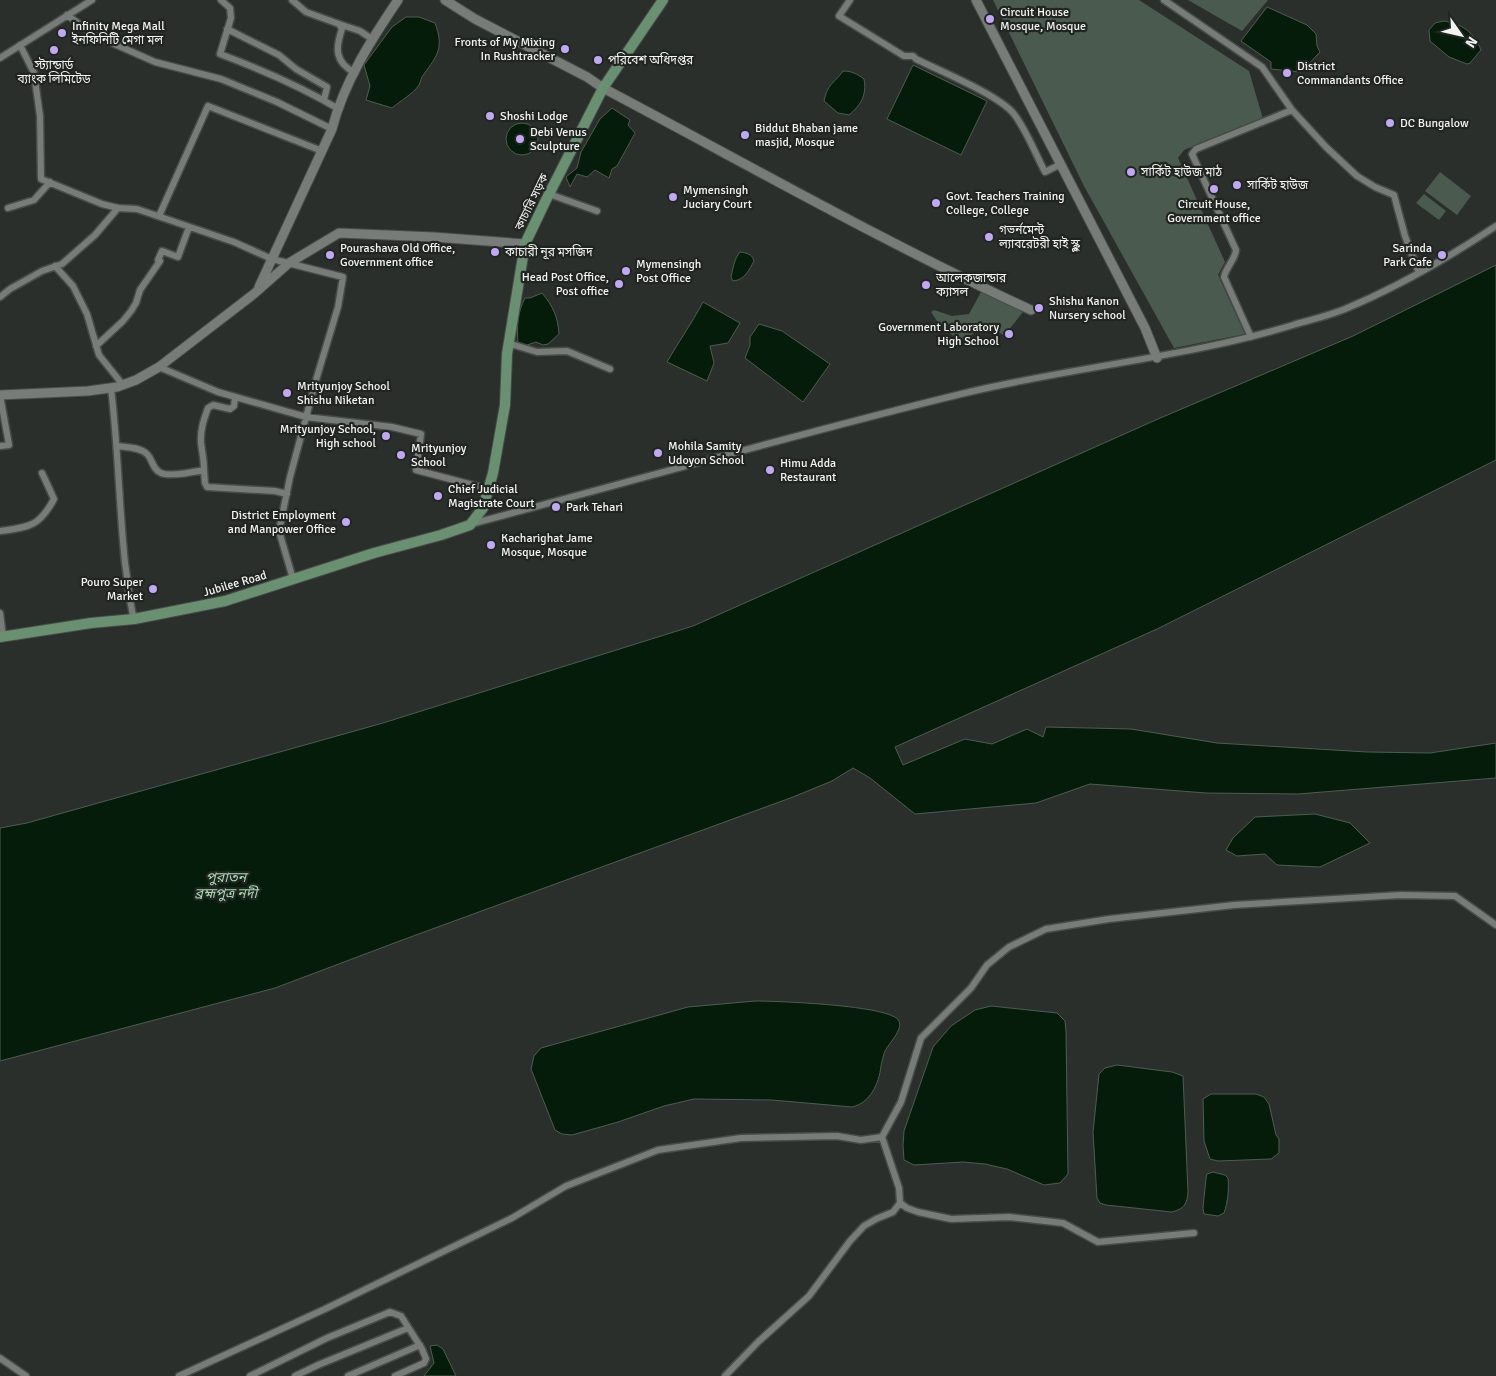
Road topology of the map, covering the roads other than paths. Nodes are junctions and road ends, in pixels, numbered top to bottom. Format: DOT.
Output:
graph roads {
  1 [pos="92,0"];
  2 [pos="221,0"];
  3 [pos="292,0"];
  4 [pos="398,0"];
  5 [pos="445,0"];
  6 [pos="663,0"];
  7 [pos="850,0"];
  8 [pos="976,0"];
  9 [pos="1164,0"];
  10 [pos="67,15"];
  11 [pos="339,24"];
  12 [pos="227,29"];
  13 [pos="372,39"];
  14 [pos="20,45"];
  15 [pos="0,58"];
  16 [pos="355,73"];
  17 [pos="604,88"];
  18 [pos="324,100"];
  19 [pos="337,108"];
  20 [pos="1292,110"];
  21 [pos="332,129"];
  22 [pos="322,151"];
  23 [pos="1061,164"];
  24 [pos="50,182"];
  25 [pos="549,194"];
  26 [pos="8,208"];
  27 [pos="118,208"];
  28 [pos="597,211"];
  29 [pos="159,216"];
  30 [pos="1496,226"];
  31 [pos="189,227"];
  32 [pos="525,244"];
  33 [pos="272,259"];
  34 [pos="289,263"];
  35 [pos="55,266"];
  36 [pos="1419,273"];
  37 [pos="256,293"];
  38 [pos="0,298"];
  39 [pos="1031,310"];
  40 [pos="1251,337"];
  41 [pos="508,343"];
  42 [pos="96,346"];
  43 [pos="1157,358"];
  44 [pos="159,368"];
  45 [pos="610,369"];
  46 [pos="123,385"];
  47 [pos="111,388"];
  48 [pos="0,395"];
  49 [pos="236,397"];
  50 [pos="306,417"];
  51 [pos="0,446"];
  52 [pos="116,446"];
  53 [pos="204,470"];
  54 [pos="42,473"];
  55 [pos="488,489"];
  56 [pos="287,494"];
  57 [pos="470,525"];
  58 [pos="0,531"];
  59 [pos="293,579"];
  60 [pos="0,613"];
  61 [pos="134,620"];
  62 [pos="2,637"];
  63 [pos="1496,925"];
  64 [pos="882,1137"];
  65 [pos="900,1203"];
  66 [pos="1194,1233"];
  67 [pos="408,1328"];
  68 [pos="420,1345"];
  69 [pos="0,1358"];
  70 [pos="26,1376"];
  71 [pos="179,1376"];
  72 [pos="250,1376"];
  73 [pos="295,1376"];
  74 [pos="348,1376"];
  75 [pos="395,1376"];
  76 [pos="725,1376"];
  1 -- 10 [label="street"];
  2 -- 12 [label="street"];
  3 -- 11 [label="street"];
  4 -- 13 [label="street"];
  5 -- 17 [label="street"];
  6 -- 17 [label="main road, কাচারি সড়ক"];
  7 -- 23 [label="street"];
  8 -- 23 [label="street"];
  9 -- 20 [label="street"];
  10 -- 14 [label="street"];
  10 -- 21 [label="street"];
  11 -- 13 [label="street"];
  11 -- 16 [label="street"];
  12 -- 18 [label="street"];
  12 -- 18 [label="street"];
  13 -- 16 [label="street"];
  14 -- 15 [label="street"];
  14 -- 24 [label="street"];
  16 -- 19 [label="street"];
  17 -- 25 [label="main road, কাচারি সড়ক"];
  17 -- 39 [label="street"];
  18 -- 19 [label="street"];
  19 -- 21 [label="street"];
  20 -- 36 [label="street"];
  20 -- 40 [label="street"];
  21 -- 22 [label="street"];
  22 -- 29 [label="street"];
  22 -- 33 [label="street"];
  23 -- 43 [label="street"];
  24 -- 26 [label="street"];
  24 -- 27 [label="street"];
  25 -- 28 [label="street"];
  25 -- 32 [label="main road, কাচারি সড়ক"];
  27 -- 29 [label="street"];
  27 -- 35 [label="street"];
  29 -- 31 [label="street"];
  30 -- 36 [label="street"];
  31 -- 33 [label="street"];
  31 -- 42 [label="street"];
  32 -- 34 [label="street"];
  32 -- 41 [label="main road, কাচারি সড়ক"];
  33 -- 34 [label="street"];
  33 -- 37 [label="street"];
  34 -- 37 [label="street"];
  34 -- 50 [label="street"];
  35 -- 38 [label="street"];
  35 -- 42 [label="street"];
  36 -- 40 [label="street"];
  37 -- 44 [label="street"];
  40 -- 43 [label="street"];
  41 -- 45 [label="street"];
  41 -- 55 [label="main road, কাচারি সড়ক"];
  42 -- 46 [label="street"];
  43 -- 57 [label="street"];
  44 -- 46 [label="street"];
  44 -- 49 [label="street"];
  46 -- 47 [label="street"];
  47 -- 48 [label="street"];
  47 -- 52 [label="street"];
  48 -- 51 [label="street"];
  49 -- 50 [label="street"];
  49 -- 53 [label="street"];
  50 -- 55 [label="street"];
  50 -- 56 [label="street"];
  52 -- 53 [label="street"];
  52 -- 61 [label="street"];
  53 -- 56 [label="street"];
  54 -- 58 [label="street"];
  55 -- 57 [label="main road, কাচারি সড়ক"];
  56 -- 59 [label="street"];
  57 -- 59 [label="main road, Jubilee Road"];
  59 -- 61 [label="main road, Jubilee Road"];
  60 -- 62 [label="street"];
  61 -- 62 [label="main road, Jubilee Road"];
  63 -- 64 [label="street"];
  64 -- 65 [label="street"];
  64 -- 71 [label="street"];
  65 -- 66 [label="street"];
  65 -- 76 [label="street"];
  67 -- 68 [label="street"];
  67 -- 72 [label="street"];
  67 -- 73 [label="street"];
  68 -- 74 [label="street"];
  68 -- 75 [label="street"];
  69 -- 70 [label="street"];
}
